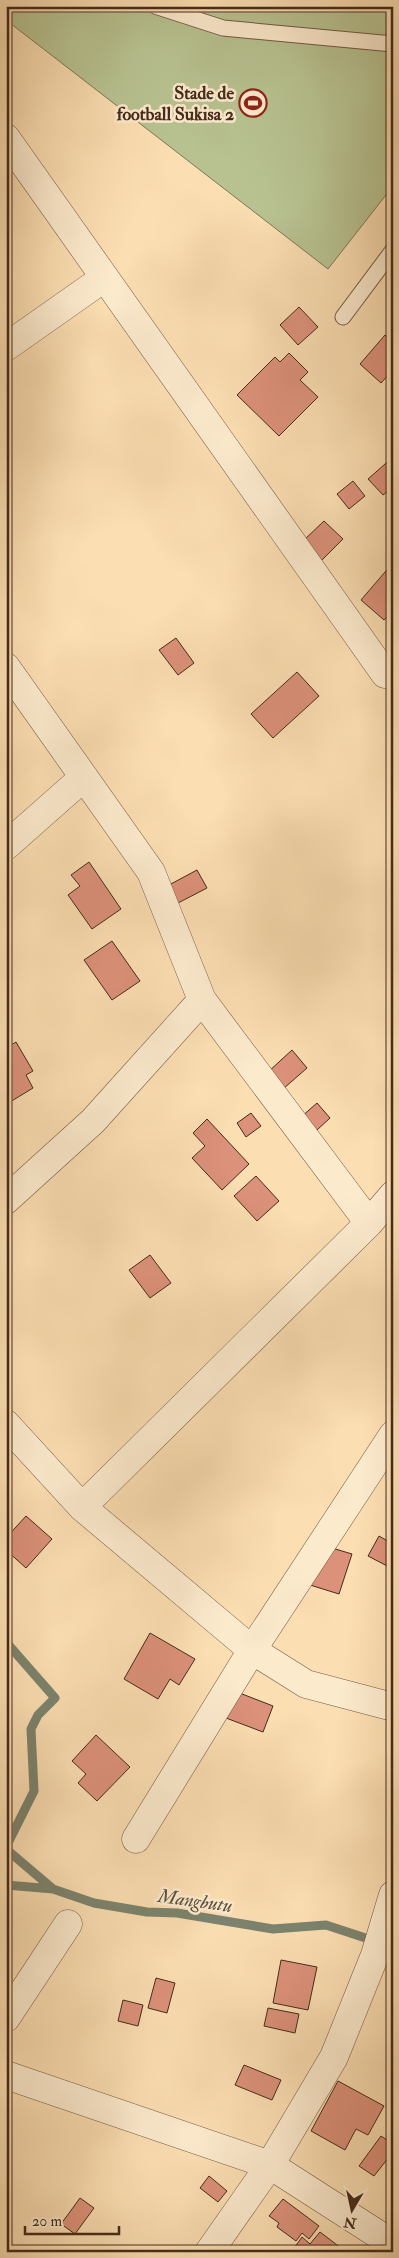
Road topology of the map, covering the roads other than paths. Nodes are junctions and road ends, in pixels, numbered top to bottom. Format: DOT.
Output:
graph roads {
  1 [pos="155,6"];
  2 [pos="393,44"];
  3 [pos="6,138"];
  4 [pos="393,250"];
  5 [pos="104,278"];
  6 [pos="343,317"];
  7 [pos="6,348"];
  8 [pos="6,668"];
  9 [pos="390,674"];
  10 [pos="84,777"];
  11 [pos="6,846"];
  12 [pos="202,1000"];
  13 [pos="393,1195"];
  14 [pos="6,1200"];
  15 [pos="369,1222"];
  16 [pos="6,1424"];
  17 [pos="393,1435"];
  18 [pos="82,1507"];
  19 [pos="252,1650"];
  20 [pos="393,1707"];
  21 [pos="136,1839"];
  22 [pos="393,1895"];
  23 [pos="68,1924"];
  24 [pos="6,2018"];
  25 [pos="6,2075"];
  26 [pos="270,2164"];
  27 [pos="393,2244"];
  28 [pos="209,2252"];
  1 -- 2 [label="lane"];
  3 -- 5 [label="street"];
  4 -- 6 [label="lane"];
  5 -- 7 [label="street"];
  5 -- 9 [label="street"];
  8 -- 10 [label="street"];
  10 -- 11 [label="street"];
  10 -- 12 [label="street"];
  12 -- 14 [label="street"];
  12 -- 15 [label="street"];
  13 -- 15 [label="street"];
  15 -- 18 [label="street"];
  16 -- 18 [label="street"];
  17 -- 19 [label="street"];
  18 -- 19 [label="street"];
  19 -- 20 [label="street"];
  19 -- 21 [label="street"];
  22 -- 26 [label="street"];
  23 -- 24 [label="street"];
  25 -- 26 [label="street"];
  26 -- 27 [label="street"];
  26 -- 28 [label="street"];
}
